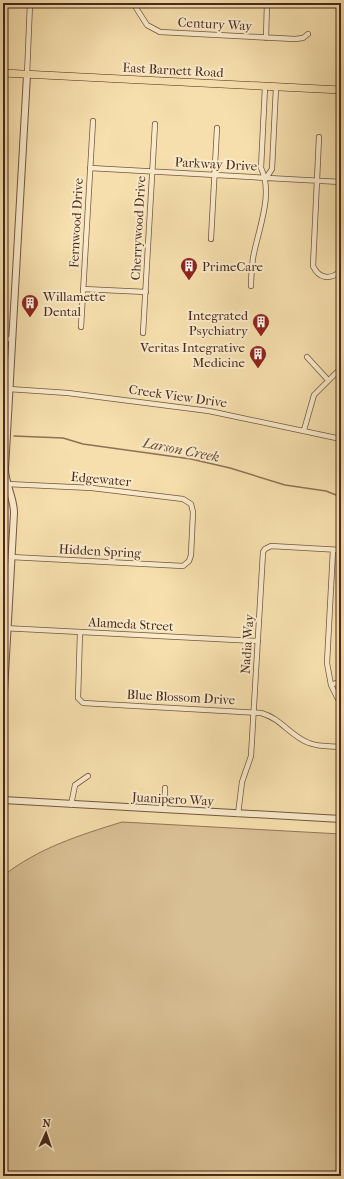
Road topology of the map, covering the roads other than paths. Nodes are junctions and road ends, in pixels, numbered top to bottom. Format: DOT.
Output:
graph roads {
  1 [pos="30,3"];
  2 [pos="133,3"];
  3 [pos="267,3"];
  4 [pos="308,34"];
  5 [pos="266,38"];
  6 [pos="3,73"];
  7 [pos="26,74"];
  8 [pos="265,87"];
  9 [pos="276,87"];
  10 [pos="341,90"];
  11 [pos="93,121"];
  12 [pos="155,124"];
  13 [pos="216,128"];
  14 [pos="319,137"];
  15 [pos="90,168"];
  16 [pos="152,171"];
  17 [pos="214,175"];
  18 [pos="266,178"];
  19 [pos="317,180"];
  20 [pos="341,182"];
  21 [pos="211,239"];
  22 [pos="341,271"];
  23 [pos="251,286"];
  24 [pos="83,289"];
  25 [pos="146,292"];
  26 [pos="81,327"];
  27 [pos="143,333"];
  28 [pos="3,339"];
  29 [pos="11,339"];
  30 [pos="307,357"];
  31 [pos="341,368"];
  32 [pos="328,380"];
  33 [pos="9,389"];
  34 [pos="304,430"];
  35 [pos="341,439"];
  36 [pos="7,484"];
  37 [pos="333,550"];
  38 [pos="341,550"];
  39 [pos="11,557"];
  40 [pos="187,564"];
  41 [pos="5,628"];
  42 [pos="80,632"];
  43 [pos="258,641"];
  44 [pos="341,681"];
  45 [pos="331,685"];
  46 [pos="341,705"];
  47 [pos="3,710"];
  48 [pos="253,712"];
  49 [pos="341,747"];
  50 [pos="88,776"];
  51 [pos="165,788"];
  52 [pos="3,800"];
  53 [pos="71,805"];
  54 [pos="165,810"];
  55 [pos="238,814"];
  56 [pos="341,819"];
  1 -- 7 [label="street"];
  2 -- 5 [label="street, Century Way"];
  3 -- 5 [label="street"];
  4 -- 5 [label="street, Century Way"];
  6 -- 7 [label="main road, East Barnett Road"];
  7 -- 8 [label="main road, East Barnett Road"];
  7 -- 29 [label="street"];
  8 -- 9 [label="main road, East Barnett Road"];
  8 -- 18 [label="street"];
  9 -- 10 [label="main road, East Barnett Road"];
  9 -- 18 [label="street"];
  11 -- 15 [label="street, Fernwood Drive"];
  12 -- 16 [label="street, Cherrywood Drive"];
  13 -- 17 [label="street"];
  14 -- 19 [label="street"];
  15 -- 16 [label="street, Parkway Drive"];
  15 -- 24 [label="street, Fernwood Drive"];
  16 -- 17 [label="street, Parkway Drive"];
  16 -- 25 [label="street, Cherrywood Drive"];
  17 -- 18 [label="street, Parkway Drive"];
  17 -- 21 [label="street"];
  18 -- 19 [label="street, Parkway Drive"];
  18 -- 23 [label="street"];
  19 -- 20 [label="street, Parkway Drive"];
  19 -- 22 [label="street"];
  24 -- 25 [label="street"];
  24 -- 26 [label="street, Fernwood Drive"];
  25 -- 27 [label="street, Cherrywood Drive"];
  28 -- 29 [label="street"];
  29 -- 33 [label="street"];
  30 -- 32 [label="street"];
  31 -- 32 [label="street"];
  32 -- 34 [label="street"];
  33 -- 34 [label="street, Creek View Drive"];
  33 -- 36 [label="street"];
  34 -- 35 [label="street, Creek View Drive"];
  36 -- 39 [label="street"];
  36 -- 40 [label="street, Edgewater"];
  37 -- 38 [label="street"];
  37 -- 43 [label="street, Nadia Way"];
  37 -- 45 [label="street"];
  39 -- 40 [label="street, Hidden Spring"];
  39 -- 41 [label="street"];
  41 -- 42 [label="street, Alameda Street"];
  41 -- 47 [label="street"];
  42 -- 43 [label="street, Alameda Street"];
  42 -- 48 [label="street, Blue Blossom Drive"];
  43 -- 48 [label="street, Nadia Way"];
  44 -- 45 [label="street"];
  45 -- 46 [label="street"];
  48 -- 49 [label="street, Blue Blossom Drive"];
  48 -- 55 [label="street, Nadia Way"];
  50 -- 53 [label="street"];
  51 -- 54 [label="street"];
  52 -- 53 [label="street, Juanipero Way"];
  53 -- 54 [label="street, Juanipero Way"];
  54 -- 55 [label="street, Juanipero Way"];
  55 -- 56 [label="street, Juanipero Way"];
}
